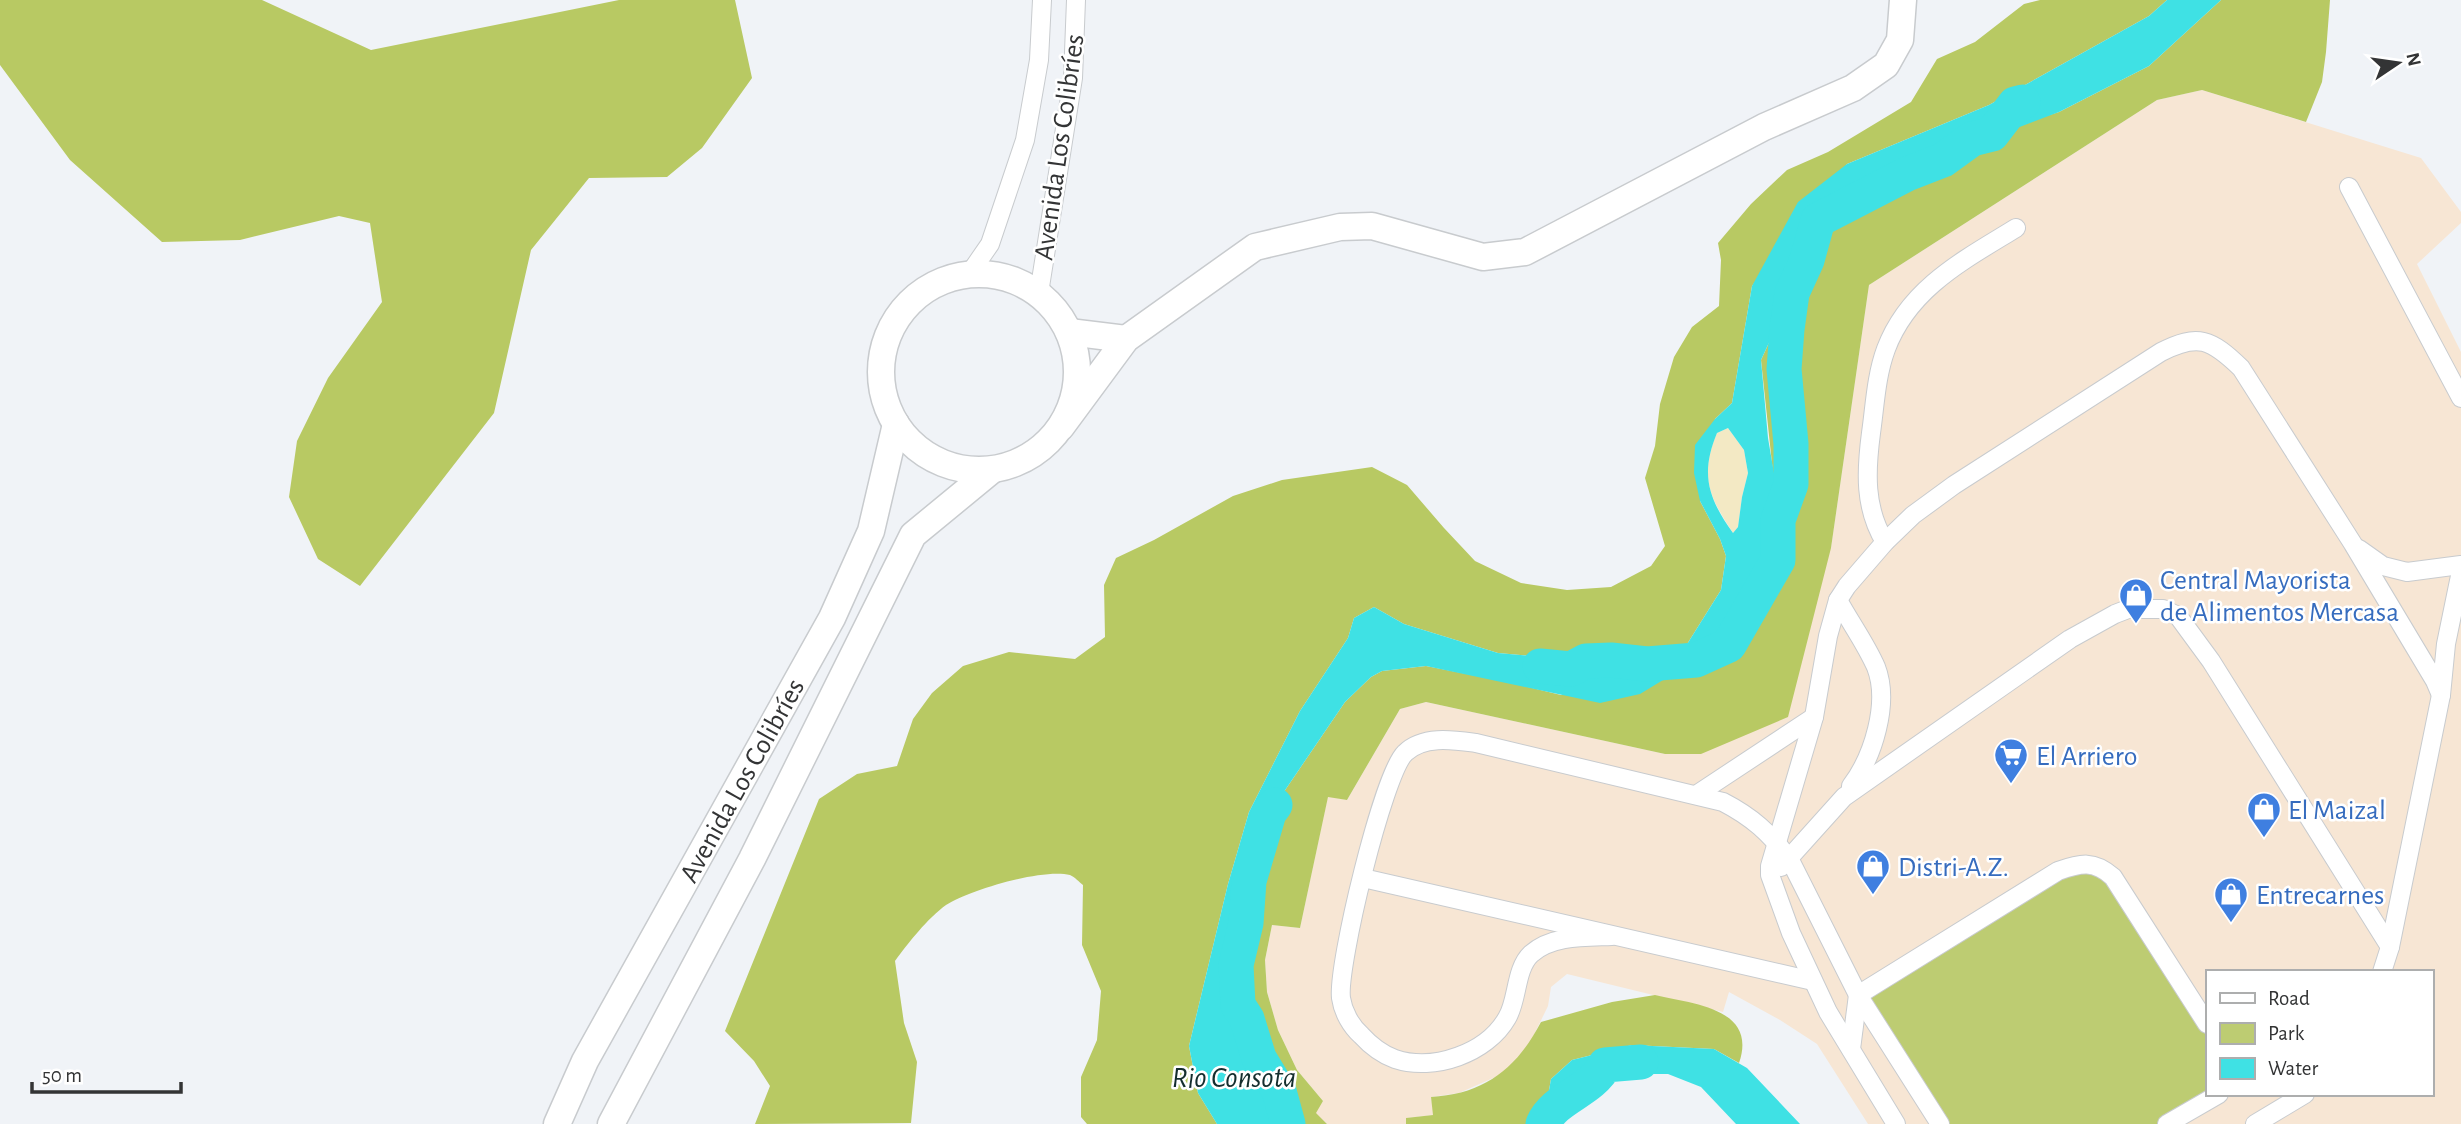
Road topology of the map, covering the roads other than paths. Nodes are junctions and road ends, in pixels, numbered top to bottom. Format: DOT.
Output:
graph roads {
  1 [pos="1042,0"];
  2 [pos="1076,0"];
  3 [pos="1902,0"];
  4 [pos="2349,187"];
  5 [pos="2016,228"];
  6 [pos="970,273"];
  7 [pos="1039,293"];
  8 [pos="1069,331"];
  9 [pos="1126,339"];
  10 [pos="2461,398"];
  11 [pos="896,424"];
  12 [pos="1062,427"];
  13 [pos="992,470"];
  14 [pos="1885,542"];
  15 [pos="2353,544"];
  16 [pos="2461,565"];
  17 [pos="2461,571"];
  18 [pos="1838,600"];
  19 [pos="2441,695"];
  20 [pos="1814,717"];
  21 [pos="1696,794"];
  22 [pos="1844,797"];
  23 [pos="1778,844"];
  24 [pos="1790,860"];
  25 [pos="1770,875"];
  26 [pos="1363,878"];
  27 [pos="1612,936"];
  28 [pos="2390,947"];
  29 [pos="2383,970"];
  30 [pos="1813,981"];
  31 [pos="1858,995"];
  32 [pos="2206,1022"];
  33 [pos="1851,1049"];
  34 [pos="2216,1096"];
  35 [pos="2302,1096"];
  36 [pos="556,1124"];
  37 [pos="611,1124"];
  38 [pos="1896,1124"];
  39 [pos="1940,1124"];
  40 [pos="2167,1124"];
  41 [pos="2255,1124"];
  1 -- 6 [label="street, Avenida Los Colibríes"];
  2 -- 7 [label="street, Avenida Los Colibríes"];
  3 -- 9 [label="main road"];
  4 -- 10 [label="street"];
  5 -- 14 [label="street"];
  6 -- 7 [label="main road"];
  6 -- 11 [label="main road"];
  7 -- 8 [label="main road"];
  8 -- 9 [label="main road"];
  8 -- 12 [label="main road"];
  9 -- 12 [label="main road"];
  11 -- 13 [label="main road"];
  11 -- 36 [label="main road, Avenida Los Colibríes"];
  12 -- 13 [label="main road"];
  13 -- 37 [label="main road, Avenida Los Colibríes"];
  14 -- 15 [label="street"];
  14 -- 18 [label="street"];
  15 -- 16 [label="street"];
  15 -- 19 [label="street"];
  17 -- 19 [label="street"];
  18 -- 20 [label="street"];
  18 -- 22 [label="street"];
  19 -- 28 [label="street"];
  20 -- 21 [label="street"];
  20 -- 23 [label="street"];
  21 -- 23 [label="street"];
  21 -- 26 [label="street"];
  22 -- 24 [label="street"];
  22 -- 28 [label="street"];
  23 -- 24 [label="street"];
  23 -- 25 [label="street"];
  24 -- 25 [label="street"];
  24 -- 31 [label="street"];
  25 -- 30 [label="street"];
  26 -- 27 [label="street"];
  26 -- 27 [label="street"];
  27 -- 30 [label="street"];
  28 -- 29 [label="street"];
  30 -- 33 [label="street"];
  31 -- 32 [label="street"];
  31 -- 33 [label="street"];
  31 -- 39 [label="street"];
  33 -- 38 [label="street"];
  34 -- 40 [label="street"];
  35 -- 41 [label="street"];
}
